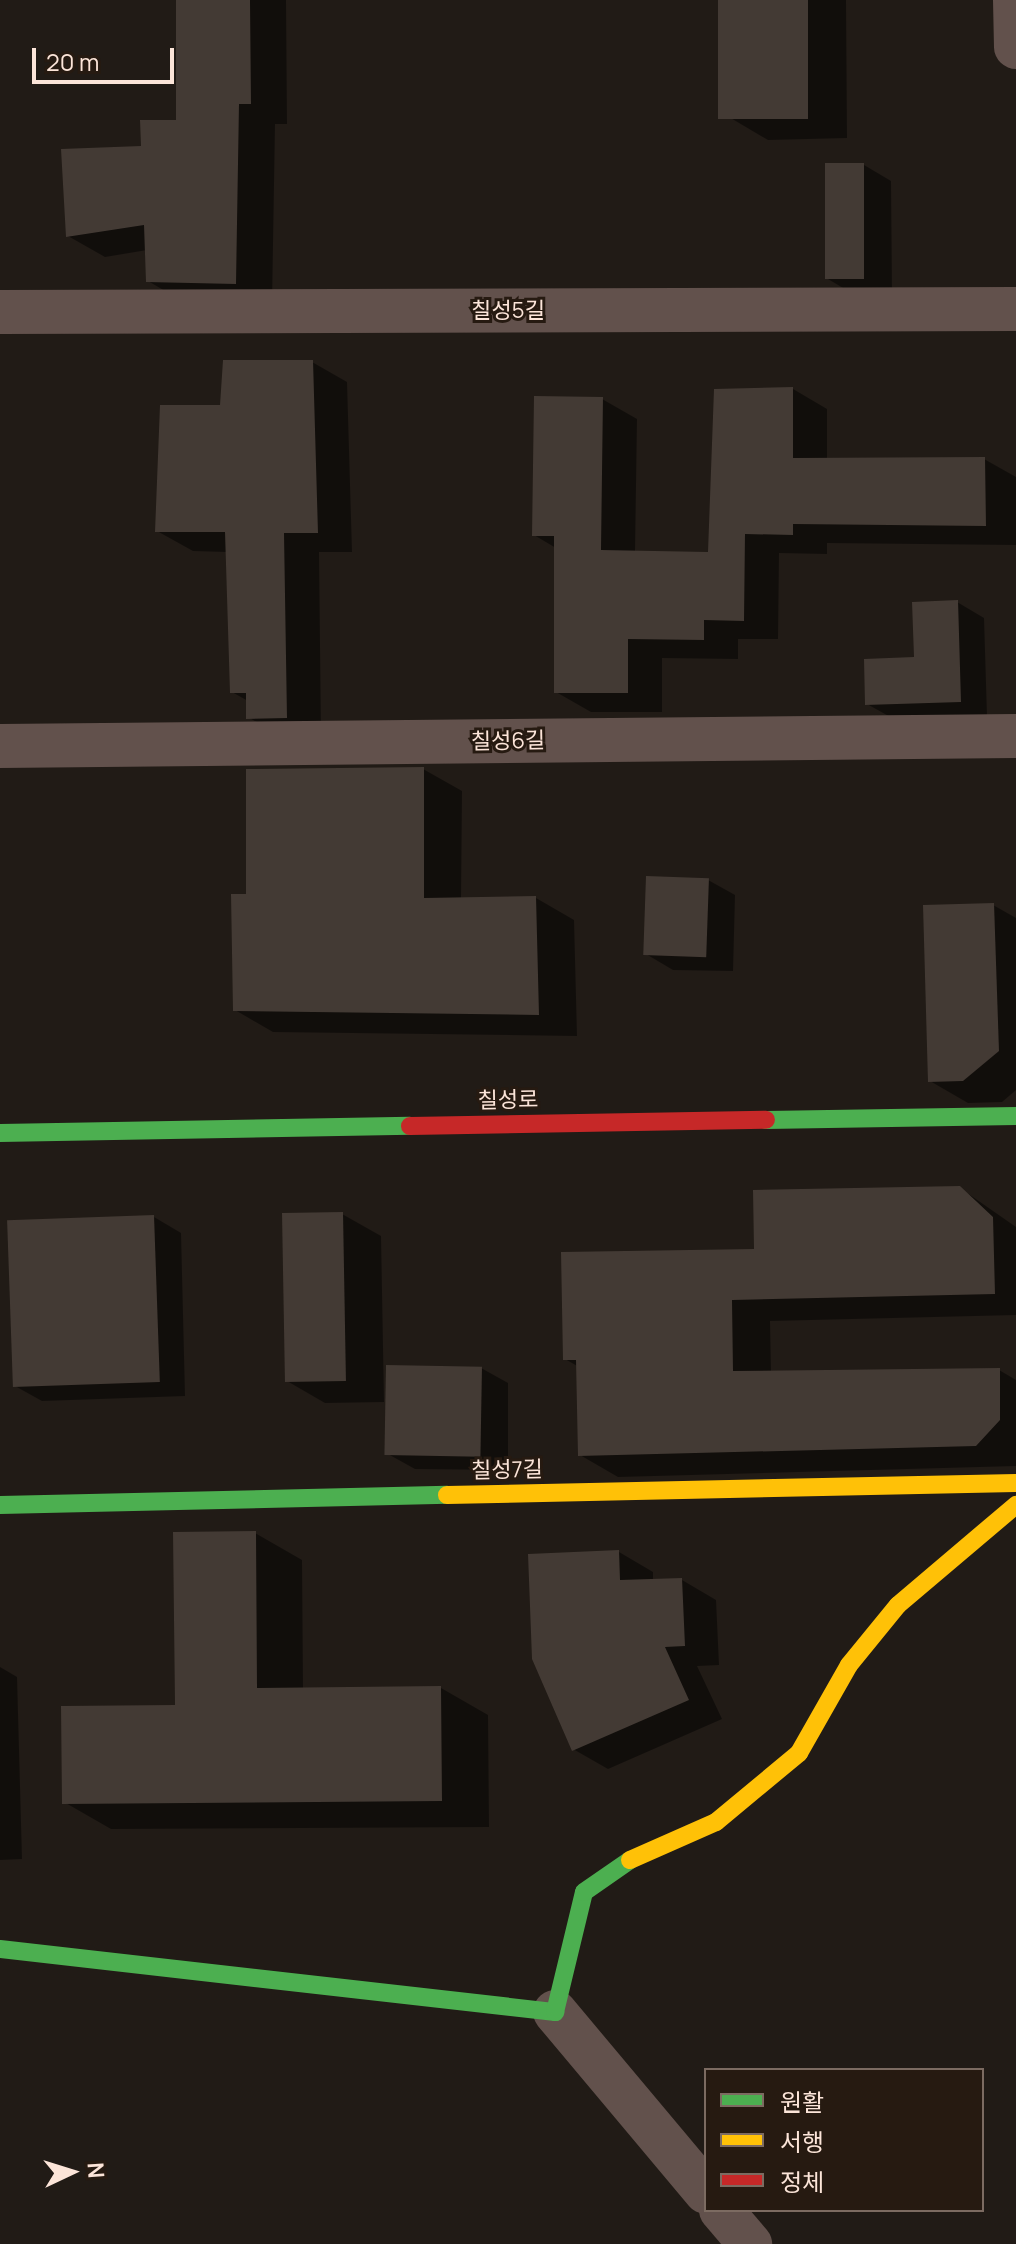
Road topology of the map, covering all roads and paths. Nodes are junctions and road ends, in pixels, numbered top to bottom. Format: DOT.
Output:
graph roads {
  1 [pos="1015,0"];
  2 [pos="1016,47"];
  3 [pos="1016,309"];
  4 [pos="0,312"];
  5 [pos="1016,736"];
  6 [pos="0,746"];
  7 [pos="1016,1116"];
  8 [pos="0,1133"];
  9 [pos="1016,1483"];
  10 [pos="0,1505"];
  11 [pos="1016,1505"];
  12 [pos="0,1949"];
  13 [pos="555,2012"];
  14 [pos="704,2190"];
  15 [pos="723,2212"];
  16 [pos="750,2244"];
  1 -- 2 [label="street"];
  3 -- 4 [label="street, 칠성5길"];
  5 -- 6 [label="street, 칠성6길"];
  7 -- 8 [label="street, 칠성로"];
  9 -- 10 [label="street, 칠성7길"];
  11 -- 13 [label="street"];
  12 -- 13 [label="street"];
  13 -- 14 [label="street"];
  15 -- 16 [label="street"];
}
